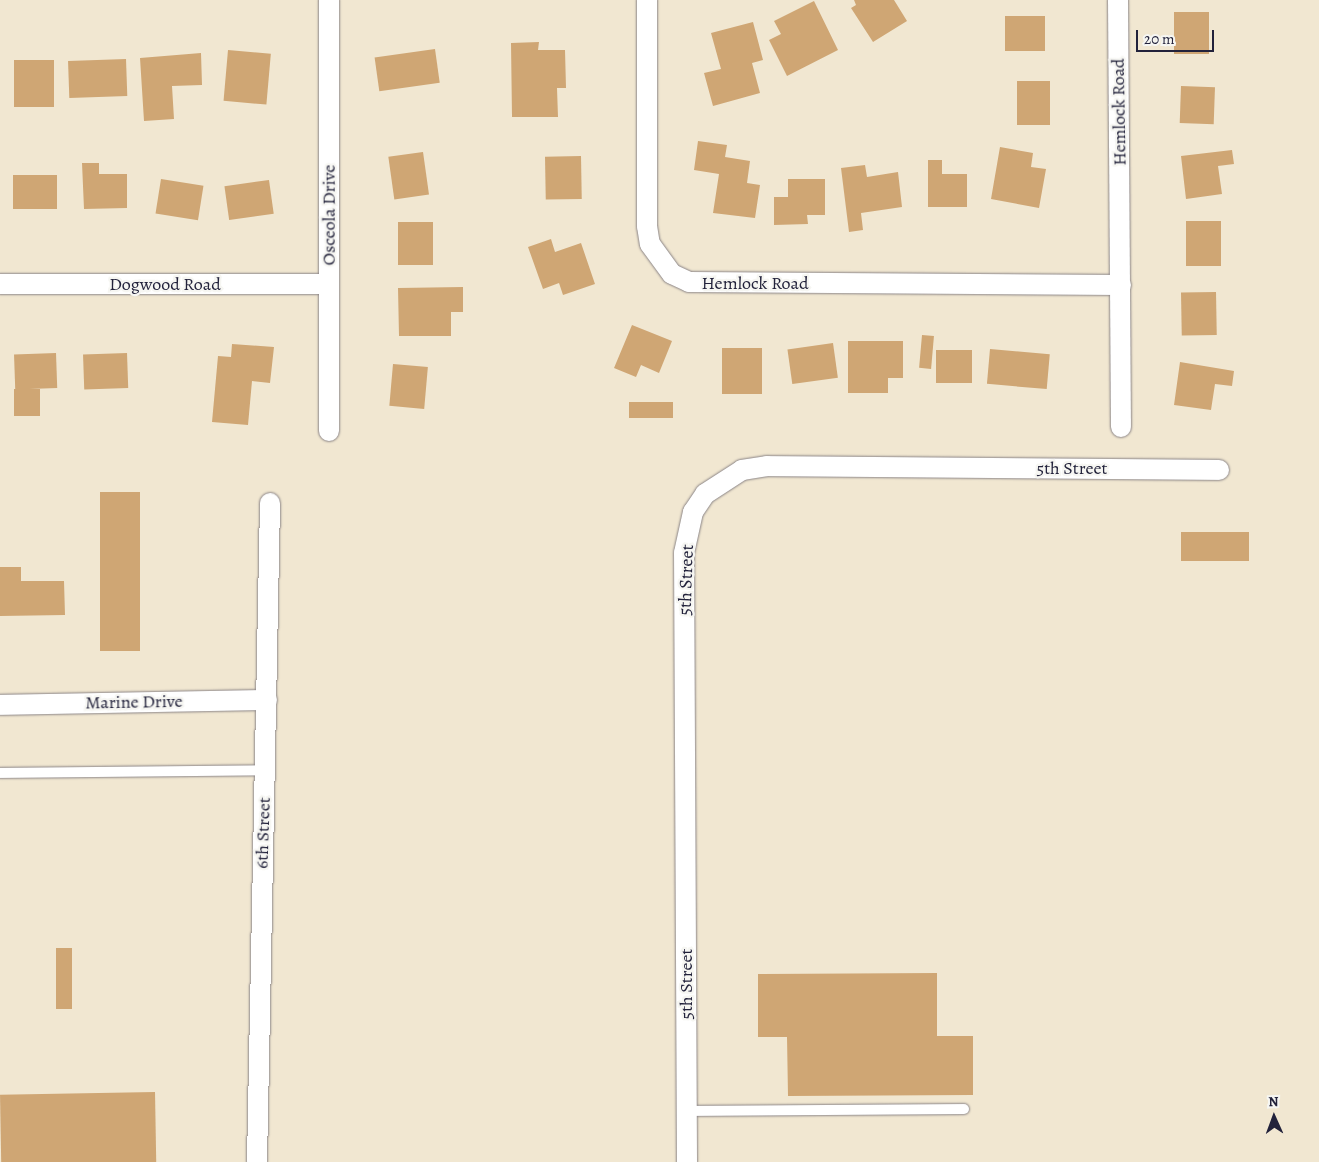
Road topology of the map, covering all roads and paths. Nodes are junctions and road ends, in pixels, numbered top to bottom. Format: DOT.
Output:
graph roads {
  1 [pos="329,0"];
  2 [pos="647,0"];
  3 [pos="1118,0"];
  4 [pos="0,284"];
  5 [pos="329,284"];
  6 [pos="1121,284"];
  7 [pos="1121,428"];
  8 [pos="329,431"];
  9 [pos="1220,470"];
  10 [pos="270,503"];
  11 [pos="267,700"];
  12 [pos="0,704"];
  13 [pos="265,770"];
  14 [pos="0,773"];
  15 [pos="964,1109"];
  16 [pos="687,1111"];
  17 [pos="257,1162"];
  18 [pos="687,1162"];
  1 -- 5 [label="street, Osceola Drive"];
  2 -- 6 [label="street, Hemlock Road"];
  3 -- 6 [label="street, Hemlock Road"];
  4 -- 5 [label="street, Dogwood Road"];
  5 -- 8 [label="street, Osceola Drive"];
  6 -- 7 [label="street, Hemlock Road"];
  9 -- 16 [label="street, 5th Street"];
  10 -- 11 [label="street, 6th Street"];
  11 -- 12 [label="street, Marine Drive"];
  11 -- 13 [label="street, 6th Street"];
  13 -- 14 [label="lane"];
  13 -- 17 [label="street, 6th Street"];
  15 -- 16 [label="lane"];
  16 -- 18 [label="street, 5th Street"];
}
